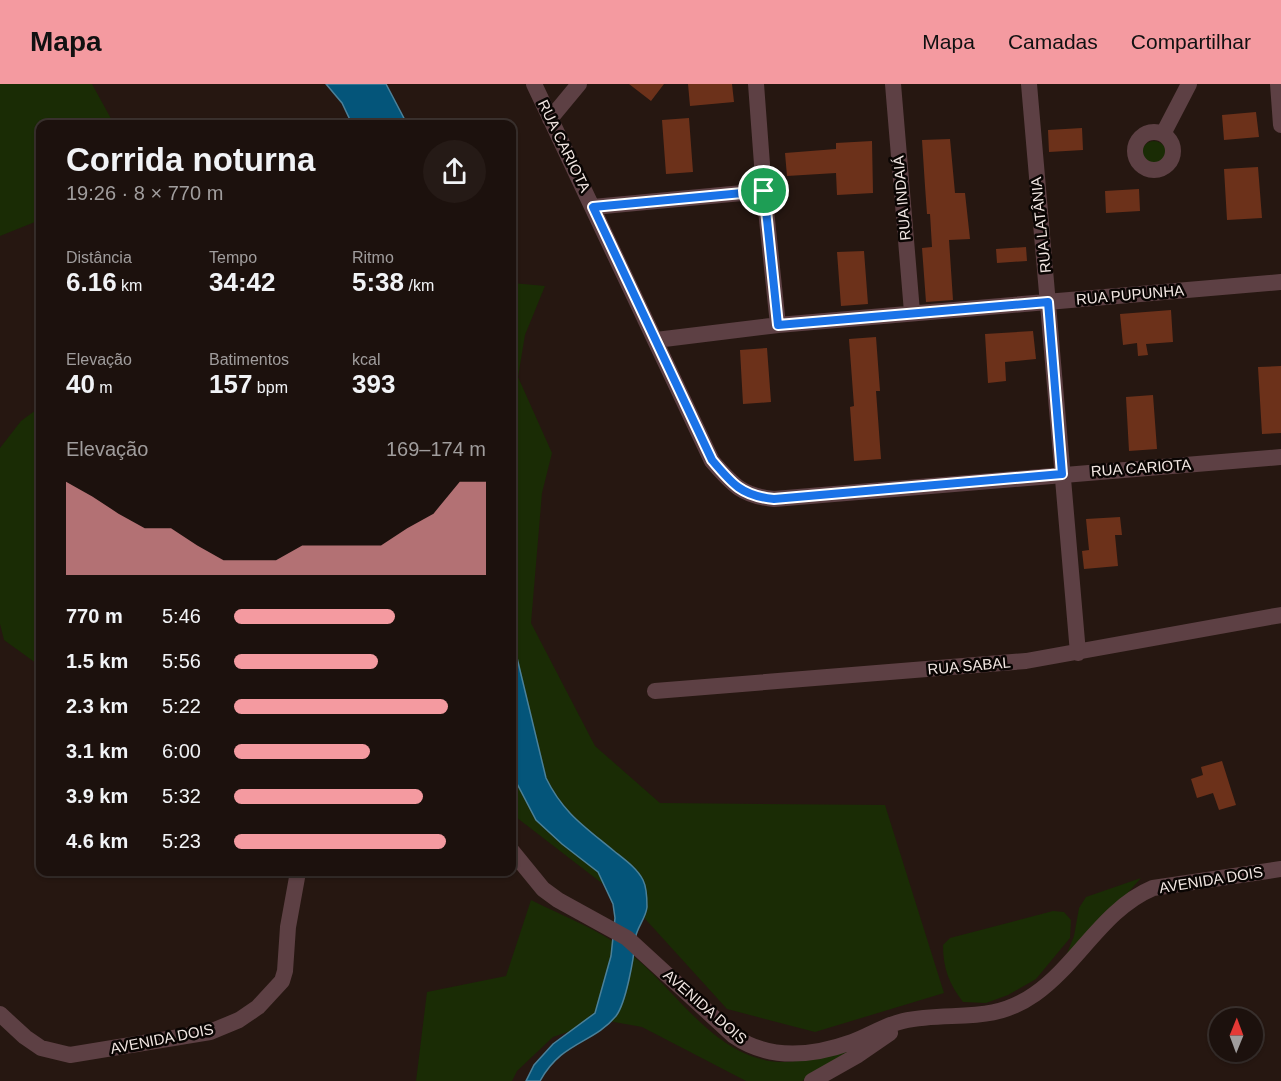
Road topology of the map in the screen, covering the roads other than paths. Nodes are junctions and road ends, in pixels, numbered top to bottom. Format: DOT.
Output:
graph roads {
  1 [pos="534,84"];
  2 [pos="579,84"];
  3 [pos="756,84"];
  4 [pos="893,84"];
  5 [pos="1029,84"];
  6 [pos="1189,84"];
  7 [pos="1278,84"];
  8 [pos="550,119"];
  9 [pos="1281,125"];
  10 [pos="1163,134"];
  11 [pos="764,191"];
  12 [pos="593,207"];
  13 [pos="1281,282"];
  14 [pos="1048,302"];
  15 [pos="912,312"];
  16 [pos="778,325"];
  17 [pos="656,340"];
  18 [pos="1281,458"];
  19 [pos="1062,474"];
  20 [pos="1281,615"];
  21 [pos="1078,653"];
  22 [pos="655,691"];
  23 [pos="516,856"];
  24 [pos="1281,869"];
  25 [pos="297,876"];
  26 [pos="0,1014"];
  27 [pos="903,1021"];
  28 [pos="812,1081"];
  1 -- 8 [label="street, RUA CARIOTA"];
  2 -- 8 [label="street"];
  3 -- 11 [label="street"];
  4 -- 15 [label="street, RUA INDAIÁ"];
  5 -- 14 [label="street, RUA LATÂNIA"];
  6 -- 10 [label="street"];
  7 -- 9 [label="street"];
  8 -- 12 [label="street, RUA CARIOTA"];
  11 -- 12 [label="street"];
  11 -- 16 [label="street"];
  12 -- 17 [label="street, RUA CARIOTA"];
  13 -- 14 [label="street, RUA PUPUNHA"];
  14 -- 15 [label="street, RUA PUPUNHA"];
  14 -- 19 [label="street, RUA LATÂNIA"];
  15 -- 16 [label="street, RUA PUPUNHA"];
  16 -- 17 [label="street, RUA PUPUNHA"];
  17 -- 19 [label="street, RUA CARIOTA"];
  18 -- 19 [label="street, RUA CARIOTA"];
  19 -- 21 [label="street, RUA LATÂNIA"];
  20 -- 21 [label="street, RUA SABAL"];
  21 -- 22 [label="street, RUA SABAL"];
  23 -- 27 [label="street, AVENIDA DOIS"];
  24 -- 27 [label="street, AVENIDA DOIS"];
  25 -- 26 [label="street, AVENIDA DOIS"];
  27 -- 28 [label="street"];
}
